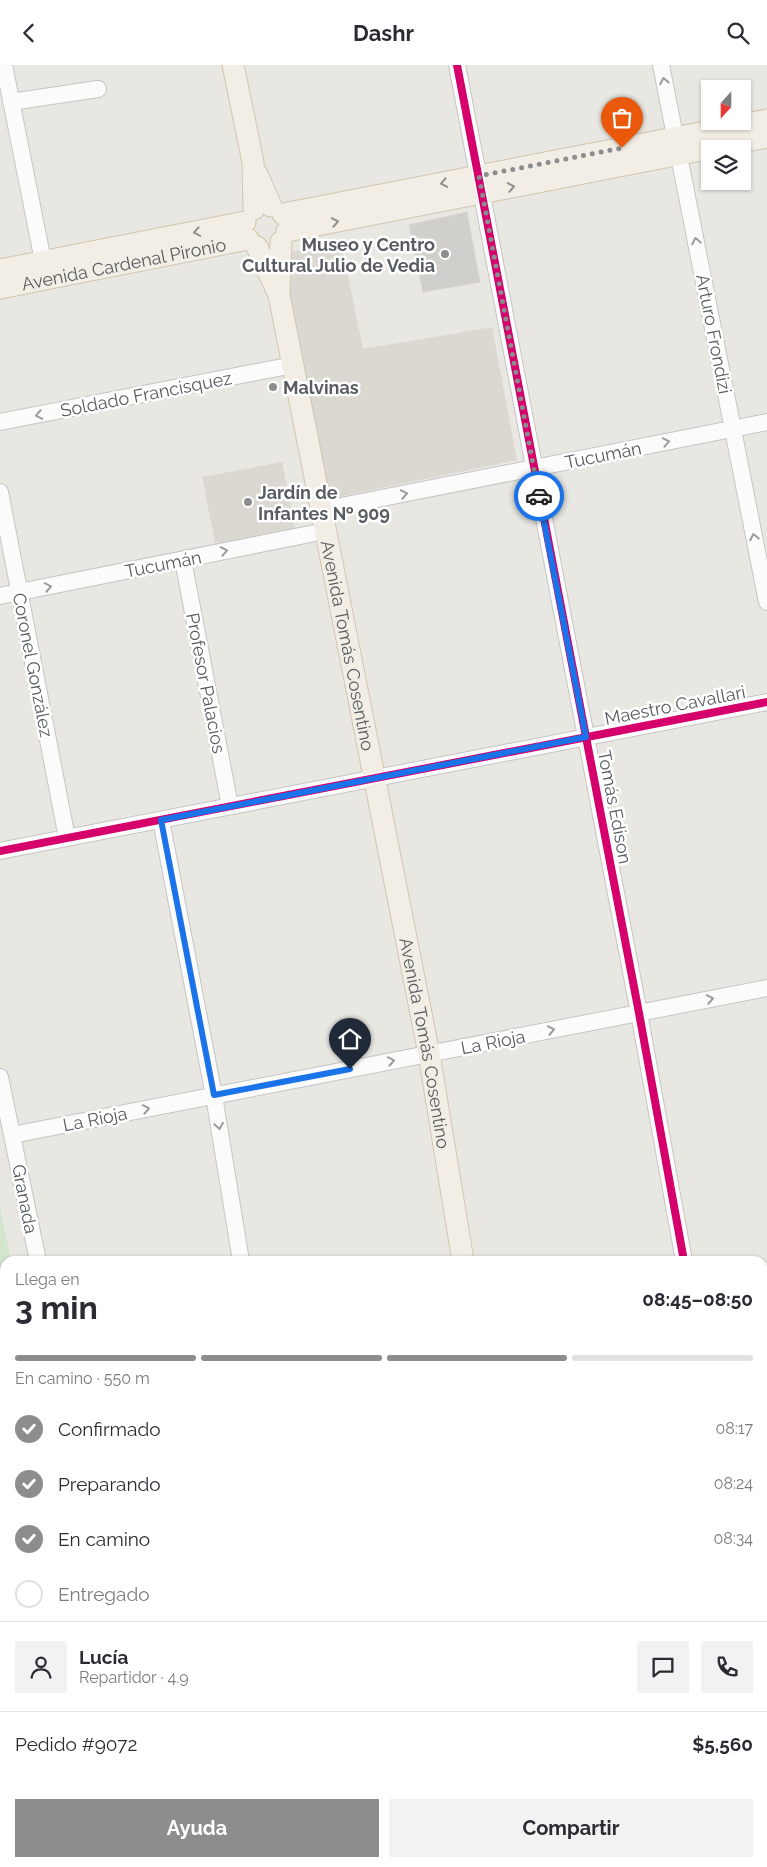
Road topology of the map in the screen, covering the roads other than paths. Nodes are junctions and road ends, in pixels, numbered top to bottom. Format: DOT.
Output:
graph roads {
  1 [pos="4,65"];
  2 [pos="233,65"];
  3 [pos="457,65"];
  4 [pos="661,65"];
  5 [pos="98,89"];
  6 [pos="11,102"];
  7 [pos="767,120"];
  8 [pos="767,137"];
  9 [pos="677,145"];
  10 [pos="480,184"];
  11 [pos="266,226"];
  12 [pos="44,270"];
  13 [pos="0,271"];
  14 [pos="0,288"];
  15 [pos="293,365"];
  16 [pos="0,422"];
  17 [pos="767,422"];
  18 [pos="733,429"];
  19 [pos="534,468"];
  20 [pos="0,492"];
  21 [pos="323,521"];
  22 [pos="3,525"];
  23 [pos="183,560"];
  24 [pos="19,593"];
  25 [pos="0,597"];
  26 [pos="767,602"];
  27 [pos="767,702"];
  28 [pos="586,737"];
  29 [pos="374,779"];
  30 [pos="230,806"];
  31 [pos="161,820"];
  32 [pos="67,838"];
  33 [pos="0,851"];
  34 [pos="767,988"];
  35 [pos="639,1013"];
  36 [pos="429,1054"];
  37 [pos="0,1077"];
  38 [pos="214,1095"];
  39 [pos="12,1135"];
  40 [pos="37,1256"];
  41 [pos="240,1256"];
  42 [pos="463,1256"];
  43 [pos="683,1256"];
  1 -- 6 [label="street"];
  2 -- 11 [label="main road, Avenida Tomás Cosentino"];
  3 -- 10 [label="street, Tomás Edison"];
  9 -- 4 [label="street, Arturo Frondizi, one-way"];
  5 -- 6 [label="street"];
  6 -- 12 [label="street"];
  7 -- 9 [label="main road, Avenida Cardenal Pironio"];
  8 -- 9 [label="main road, Avenida Cardenal Pironio"];
  9 -- 10 [label="main road, Avenida Cardenal Pironio"];
  18 -- 9 [label="street, Arturo Frondizi, one-way"];
  10 -- 11 [label="main road, Avenida Cardenal Pironio"];
  10 -- 19 [label="street, Tomás Edison"];
  11 -- 12 [label="main road, Avenida Cardenal Pironio"];
  11 -- 15 [label="main road, Avenida Tomás Cosentino"];
  12 -- 13 [label="main road, Avenida Cardenal Pironio"];
  12 -- 14 [label="main road, Avenida Cardenal Pironio"];
  15 -- 16 [label="street, Soldado Francisquez, one-way"];
  15 -- 21 [label="main road, Avenida Tomás Cosentino"];
  17 -- 18 [label="street, Tucumán"];
  19 -- 18 [label="street, Tucumán, one-way"];
  26 -- 18 [label="street, Arturo Frondizi, one-way"];
  21 -- 19 [label="street, Tucumán, one-way"];
  19 -- 28 [label="street, Tomás Edison"];
  20 -- 22 [label="street, Coronel González"];
  23 -- 21 [label="street, Tucumán, one-way"];
  21 -- 29 [label="main road, Avenida Tomás Cosentino"];
  22 -- 24 [label="street, Coronel González"];
  24 -- 23 [label="street, Tucumán, one-way"];
  23 -- 30 [label="street, Profesor Palacios"];
  24 -- 25 [label="street, Tucumán"];
  24 -- 32 [label="street, Coronel González"];
  27 -- 28 [label="street, Maestro Cavallari"];
  28 -- 29 [label="street, Maestro Cavallari"];
  28 -- 35 [label="street, Tomás Edison"];
  29 -- 30 [label="street, Maestro Cavallari"];
  29 -- 36 [label="main road, Avenida Tomás Cosentino"];
  30 -- 31 [label="street, Maestro Cavallari"];
  31 -- 32 [label="street, Maestro Cavallari"];
  31 -- 38 [label="street"];
  32 -- 33 [label="street, Maestro Cavallari"];
  35 -- 34 [label="street, La Rioja, one-way"];
  36 -- 35 [label="street, La Rioja, one-way"];
  35 -- 43 [label="street, Tomás Edison"];
  38 -- 36 [label="street, La Rioja, one-way"];
  36 -- 42 [label="main road, Avenida Tomás Cosentino"];
  37 -- 39 [label="street, Granada"];
  39 -- 38 [label="street, La Rioja, one-way"];
  38 -- 41 [label="street, one-way"];
  39 -- 40 [label="street, Granada"];
}
